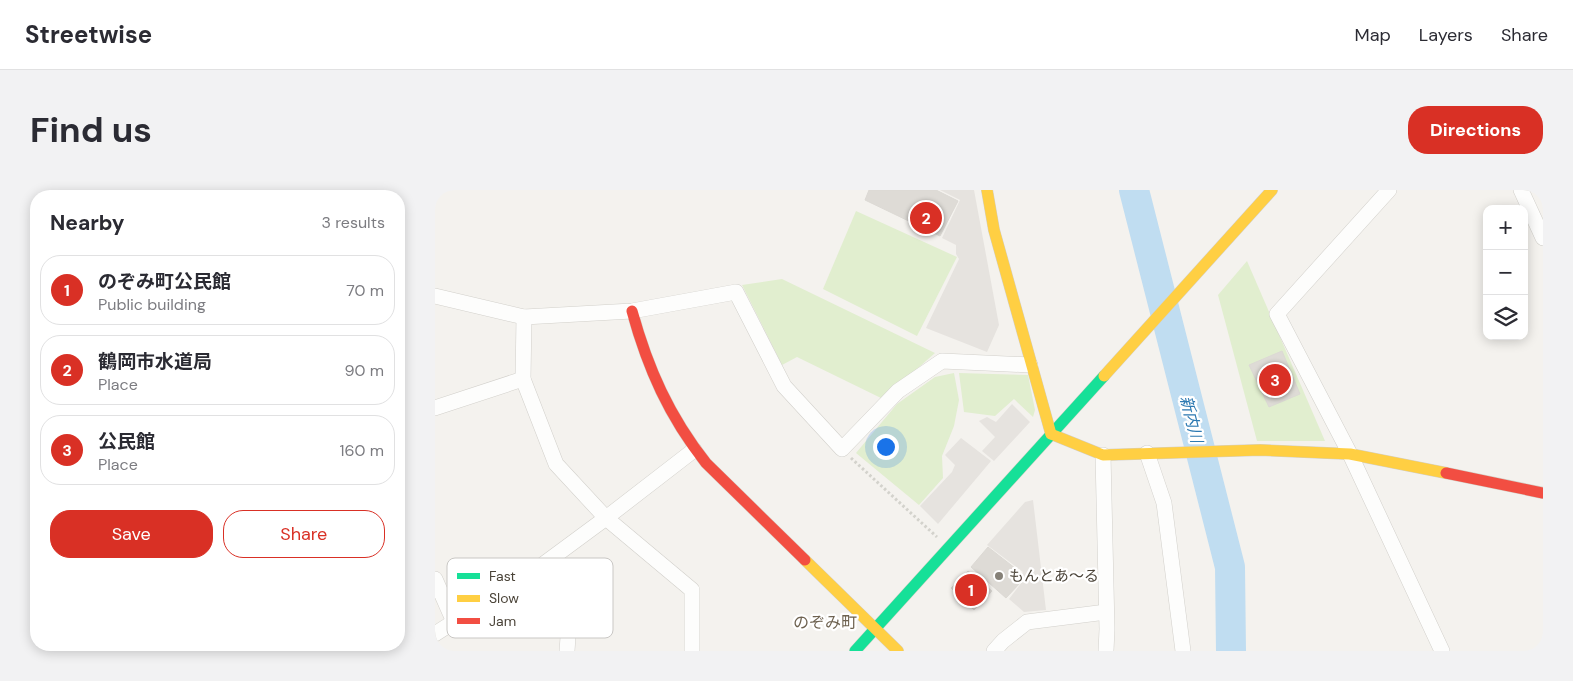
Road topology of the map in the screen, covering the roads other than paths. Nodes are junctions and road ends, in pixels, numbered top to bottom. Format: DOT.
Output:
graph roads {
  1 [pos="987,190"];
  2 [pos="1272,190"];
  3 [pos="1389,190"];
  4 [pos="1521,190"];
  5 [pos="1543,238"];
  6 [pos="435,296"];
  7 [pos="632,311"];
  8 [pos="524,317"];
  9 [pos="1030,365"];
  10 [pos="523,379"];
  11 [pos="435,408"];
  12 [pos="1051,434"];
  13 [pos="694,450"];
  14 [pos="1153,453"];
  15 [pos="1350,454"];
  16 [pos="1103,455"];
  17 [pos="1543,493"];
  18 [pos="606,518"];
  19 [pos="552,558"];
  20 [pos="435,579"];
  21 [pos="447,606"];
  22 [pos="1106,612"];
  23 [pos="447,626"];
  24 [pos="876,628"];
  25 [pos="435,634"];
  26 [pos="568,638"];
  27 [pos="567,651"];
  28 [pos="692,651"];
  29 [pos="855,651"];
  30 [pos="898,651"];
  31 [pos="994,651"];
  32 [pos="1106,651"];
  33 [pos="1183,651"];
  34 [pos="1442,651"];
  1 -- 9 [label="street"];
  2 -- 12 [label="street"];
  3 -- 15 [label="street"];
  4 -- 5 [label="street"];
  6 -- 8 [label="street"];
  7 -- 8 [label="street"];
  7 -- 9 [label="street"];
  7 -- 13 [label="street"];
  8 -- 10 [label="street"];
  9 -- 12 [label="street"];
  10 -- 11 [label="street"];
  10 -- 18 [label="street"];
  12 -- 16 [label="street"];
  12 -- 24 [label="street"];
  13 -- 18 [label="street"];
  13 -- 24 [label="street"];
  14 -- 15 [label="street"];
  14 -- 16 [label="street"];
  14 -- 33 [label="street"];
  15 -- 17 [label="street"];
  15 -- 34 [label="street"];
  16 -- 22 [label="street"];
  18 -- 19 [label="street"];
  18 -- 28 [label="street"];
  20 -- 21 [label="street"];
  22 -- 31 [label="street"];
  22 -- 32 [label="street"];
  23 -- 25 [label="street"];
  24 -- 29 [label="street"];
  24 -- 30 [label="street"];
  26 -- 27 [label="street"];
}
